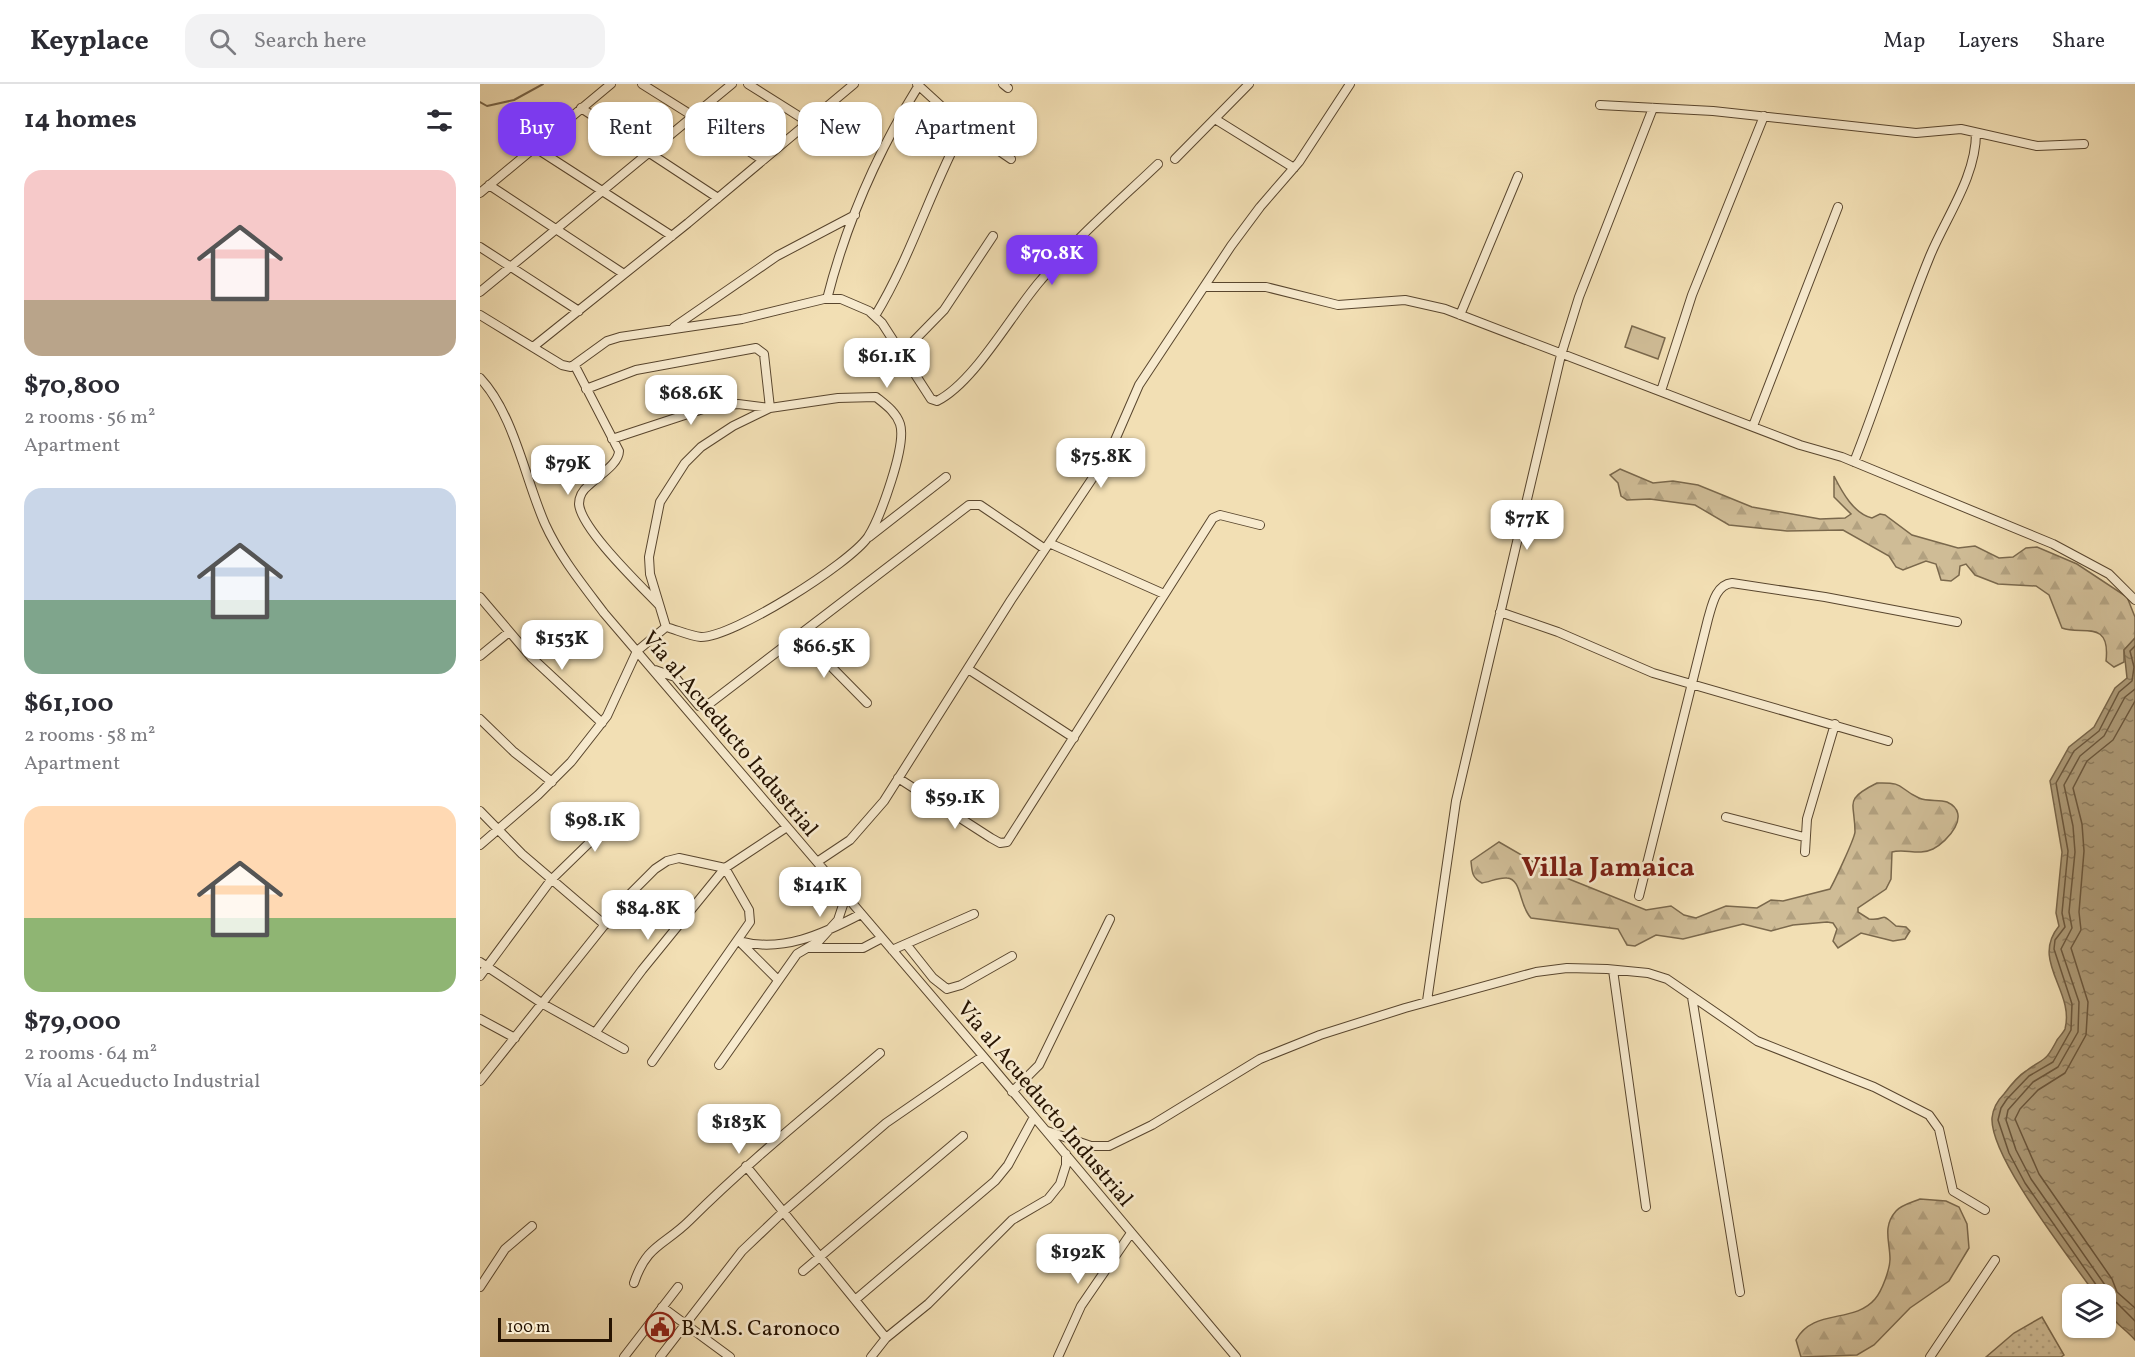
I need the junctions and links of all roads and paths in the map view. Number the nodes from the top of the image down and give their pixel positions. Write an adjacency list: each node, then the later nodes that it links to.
1 (610, 84): 13 (street)
2 (642, 84): 16 (street)
3 (732, 84): 9 (street)
4 (748, 84): 18 (street)
5 (854, 84): 10 (street)
6 (1250, 84): 20 (street)
7 (1350, 84): 37 (street)
8 (918, 85): 11 (street); 44 (street)
9 (711, 102)
10 (832, 102)
11 (937, 102)
12 (1600, 105): 14 (street)
13 (580, 108): 15 (street); 17 (street)
14 (1653, 108): 19 (street); 61 (street)
15 (576, 111)
16 (685, 112)
17 (588, 113)
18 (798, 116)
19 (1764, 116): 24 (street); 65 (street)
20 (1215, 118): 34 (street); 37 (street)
21 (685, 124): 23 (street)
22 (798, 130): 35 (street)
23 (673, 133)
24 (1976, 133): 25 (street); 69 (street)
25 (2084, 144)
26 (523, 156): 39 (street)
27 (548, 156): 40 (street)
28 (646, 156): 40 (street)
29 (651, 156): 42 (street)
30 (756, 156): 35 (street)
31 (949, 156): 57 (street)
32 (1007, 156): 33 (street)
33 (1011, 159)
34 (1175, 159)
35 (763, 160): 42 (street)
36 (1158, 164): 60 (street)
37 (1294, 168): 51 (street)
38 (1518, 176): 56 (street)
39 (489, 185): 41 (street); 45 (street)
40 (602, 192): 45 (street); 46 (street)
41 (480, 193)
42 (718, 198): 46 (street)
43 (1838, 207): 67 (street)
44 (855, 215): 53 (street); 58 (street)
45 (557, 229): 49 (street); 50 (street)
46 (672, 236): 50 (street)
47 (993, 236): 60 (street)
48 (480, 247): 49 (street)
49 (511, 267): 52 (street); 54 (street)
50 (624, 274): 54 (street)
51 (1204, 287): 56 (street); 73 (street)
52 (480, 292)
53 (827, 299): 57 (street); 58 (street)
54 (579, 310): 59 (street)
55 (480, 315): 59 (street)
56 (1460, 315): 61 (street)
57 (875, 316): 60 (street)
58 (673, 328): 62 (street)
59 (534, 347): 62 (street)
60 (902, 353)
61 (1560, 355): 65 (street); 78 (street)
62 (575, 366): 64 (street)
63 (480, 378): 83 (street, Vía al Acueducto Industrial)
64 (586, 390): 66 (street); 68 (street)
65 (1661, 391): 67 (street)
66 (770, 408): 68 (street); 72 (street); 77 (street)
67 (1753, 426): 69 (street)
68 (612, 439): 77 (street)
69 (1854, 462): 76 (street)
70 (946, 477): 72 (street)
71 (1260, 525): 74 (street)
72 (868, 538): 80 (street)
73 (1047, 546): 74 (street); 82 (street); 85 (street)
74 (1164, 594): 92 (street)
75 (480, 597): 81 (street)
76 (2135, 600)
77 (661, 607): 80 (street)
78 (1500, 612): 87 (street); 126 (street)
79 (1957, 622): 87 (street)
80 (666, 627): 83 (street)
81 (509, 632): 84 (street); 90 (street)
82 (800, 635): 86 (street); 88 (street)
83 (637, 651): 86 (street, Vía al Acueducto Industrial); 90 (street)
84 (480, 656)
85 (968, 669): 92 (street); 94 (street)
86 (654, 670): 99 (street, Vía al Acueducto Industrial)
87 (1692, 684): 91 (street); 108 (street)
88 (867, 703)
89 (480, 719): 95 (street)
90 (602, 723): 95 (street)
91 (1835, 724): 93 (street); 101 (street)
92 (1074, 738): 94 (street)
93 (1888, 741)
94 (898, 778): 104 (street)
95 (552, 783): 100 (street)
96 (624, 809): 106 (street)
97 (480, 811): 100 (street)
98 (1726, 817): 101 (street)
99 (787, 827): 104 (street, Vía al Acueducto Industrial); 105 (street)
100 (498, 830): 102 (street); 106 (street)
101 (1804, 837): 103 (street)
102 (480, 845)
103 (1805, 852)
104 (817, 862): 107 (street, Vía al Acueducto Industrial)
105 (725, 868): 112 (street); 115 (street); 129 (street)
106 (551, 880): 112 (street); 121 (street)
107 (846, 896): 109 (street, Vía al Acueducto Industrial); 113 (street)
108 (1640, 896)
109 (861, 914): 113 (street); 114 (street, Vía al Acueducto Industrial)
110 (974, 914): 116 (street)
111 (1110, 919): 137 (street)
112 (605, 925): 127 (street)
113 (831, 928): 117 (street); 118 (street)
114 (882, 938): 118 (street); 119 (street, Vía al Acueducto Industrial)
115 (739, 941): 117 (street); 124 (street); 134 (street)
116 (906, 944): 119 (street); 120 (street)
117 (788, 945): 118 (street)
118 (804, 948): 124 (street)
119 (892, 950): 133 (street, Vía al Acueducto Industrial)
120 (1012, 956)
121 (484, 964): 123 (street); 127 (street)
122 (1613, 970): 125 (street); 126 (street); 143 (street)
123 (480, 976)
124 (778, 980): 135 (street)
125 (1692, 997): 144 (street); 154 (street)
126 (1427, 1001): 139 (street)
127 (543, 1004): 129 (street); 130 (street)
128 (480, 1019): 130 (street)
129 (595, 1033): 131 (street)
130 (515, 1038): 136 (street)
131 (624, 1049)
132 (880, 1053): 142 (street)
133 (983, 1056): 137 (street, Vía al Acueducto Industrial); 145 (street)
134 (652, 1062)
135 (719, 1065)
136 (480, 1081)
137 (1012, 1092): 138 (street, Vía al Acueducto Industrial)
138 (1034, 1117): 139 (street, Vía al Acueducto Industrial); 155 (street)
139 (1046, 1131): 141 (street, Vía al Acueducto Industrial)
140 (963, 1136): 148 (street)
141 (1066, 1154): 147 (street, Vía al Acueducto Industrial); 158 (street)
142 (746, 1166): 145 (street); 151 (street)
143 (1646, 1207)
144 (1985, 1210)
145 (783, 1212): 148 (street); 157 (street)
146 (532, 1226): 152 (street)
147 (1131, 1233): 163 (street); 164 (street, Vía al Acueducto Industrial)
148 (820, 1257): 150 (street); 155 (street)
149 (1995, 1260): 165 (street)
150 (803, 1271)
151 (634, 1283)
152 (480, 1287)
153 (678, 1287): 156 (street)
154 (1740, 1292)
155 (855, 1300): 158 (street)
156 (662, 1307): 157 (street); 159 (street)
157 (685, 1324): 160 (street); 161 (street)
158 (886, 1338): 162 (street)
159 (624, 1357)
160 (660, 1357)
161 (730, 1357)
162 (871, 1357)
163 (1058, 1357)
164 (1236, 1357)
165 (1930, 1357)

